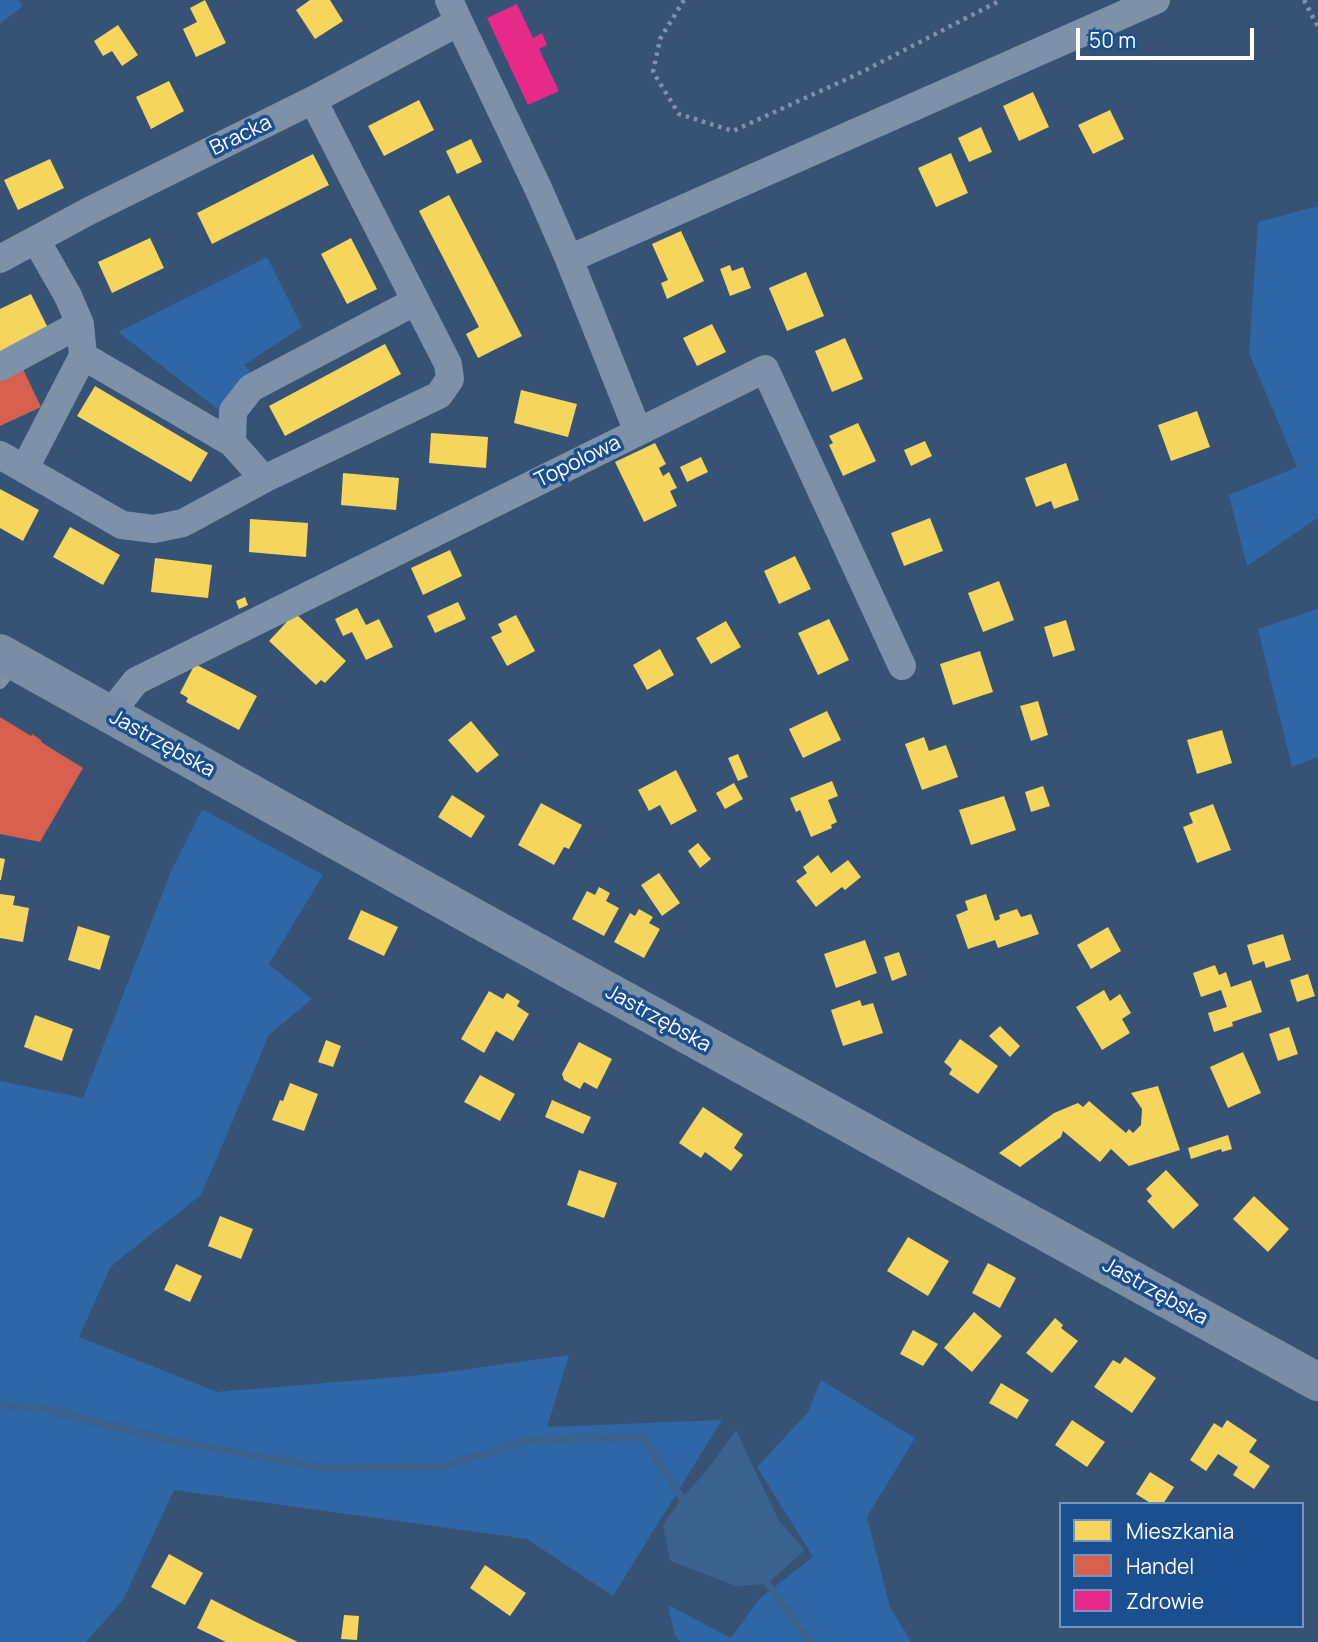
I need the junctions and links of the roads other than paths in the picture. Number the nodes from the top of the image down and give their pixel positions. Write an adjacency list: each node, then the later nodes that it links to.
1 (1156, 0): 6 (street)
2 (454, 11): 3 (street, Bracka); 6 (street)
3 (313, 100): 4 (street, Bracka); 7 (street)
4 (36, 240): 5 (street, Bracka); 8 (street)
5 (0, 259)
6 (569, 259): 11 (street)
7 (416, 301): 12 (street); 15 (street)
8 (80, 324): 9 (street); 10 (street)
9 (83, 356): 12 (street); 14 (street)
10 (0, 367)
11 (638, 432): 17 (street, Topolowa); 18 (street, Topolowa)
12 (232, 443): 15 (street)
13 (0, 455): 14 (street)
14 (24, 468): 15 (street)
15 (264, 479)
16 (5, 666): 18 (main road, Jastrzębska)
17 (902, 666)
18 (109, 715): 19 (main road, Jastrzębska)
19 (1318, 1382)

